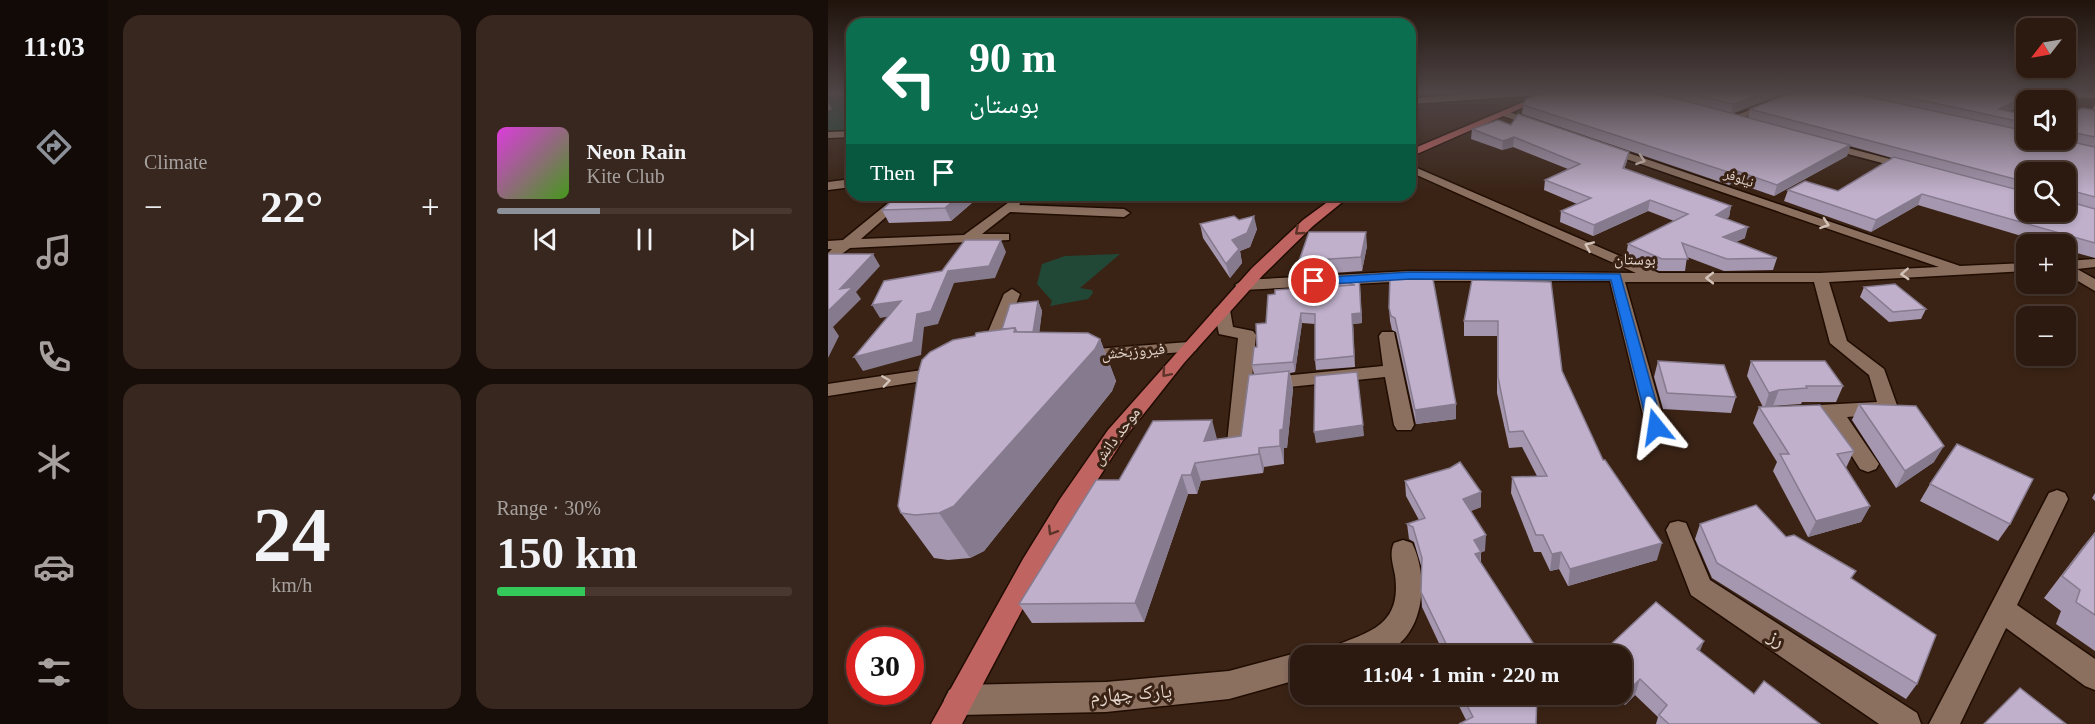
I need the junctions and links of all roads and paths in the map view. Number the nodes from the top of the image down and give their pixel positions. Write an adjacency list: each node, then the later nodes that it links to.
1 (1478, 126): 8 (main road)
2 (1541, 126): 3 (street)
3 (1550, 129)
4 (846, 134): 5 (street)
5 (828, 135)
6 (1812, 141): 10 (street)
7 (1595, 145): 26 (street, نیلوفر, one-way to 26)
8 (1416, 152)
9 (1416, 171): 29 (street, one-way to 9)
10 (1925, 171)
11 (846, 184): 12 (street)
12 (828, 186)
13 (897, 201): 20 (street)
14 (1016, 201): 16 (street)
15 (1338, 201): 31 (main road, موحد دانش, one-way to 31)
16 (1007, 208): 17 (street); 19 (street)
17 (1124, 213)
18 (1004, 237): 19 (street)
19 (968, 238): 20 (street)
20 (846, 244): 21 (street); 22 (street)
21 (828, 245)
22 (828, 260)
23 (2095, 263): 24 (street)
24 (2076, 266)
25 (2016, 268): 26 (street, بوستان)
26 (1962, 271): 30 (street, بوستان, one-way to 30)
27 (2076, 274): 32 (street)
28 (1616, 277): 29 (street, بوستان); 31 (street, بوستان); 46 (street)
29 (1662, 278): 30 (street, بوستان, one-way to 29)
30 (1820, 278): 43 (street)
31 (1243, 285): 34 (main road, موحد دانش)
32 (2095, 286)
33 (1012, 294): 38 (street)
34 (1222, 310): 36 (main road, موحد دانش); 41 (street)
35 (1388, 336): 40 (street)
36 (1189, 347): 37 (street, فیروزبخش); 56 (main road, موحد دانش, one-way to 56)
37 (1066, 357)
38 (1006, 364)
39 (959, 370): 42 (street, one-way to 39)
40 (1394, 371): 41 (street); 45 (street)
41 (1241, 386): 47 (street)
42 (828, 390)
43 (1833, 411): 44 (street); 48 (street)
44 (1783, 415)
45 (1404, 425)
46 (1656, 427)
47 (1237, 443)
48 (1868, 464)
49 (2057, 499): 52 (street)
50 (1678, 530): 57 (street, رز)
51 (1403, 550): 53 (street)
52 (2002, 609): 55 (street); 58 (street)
53 (1368, 645)
54 (1290, 669): 56 (street, پارک چهارم)
55 (2095, 676)
56 (952, 712)
57 (1906, 724)
58 (1944, 724)

